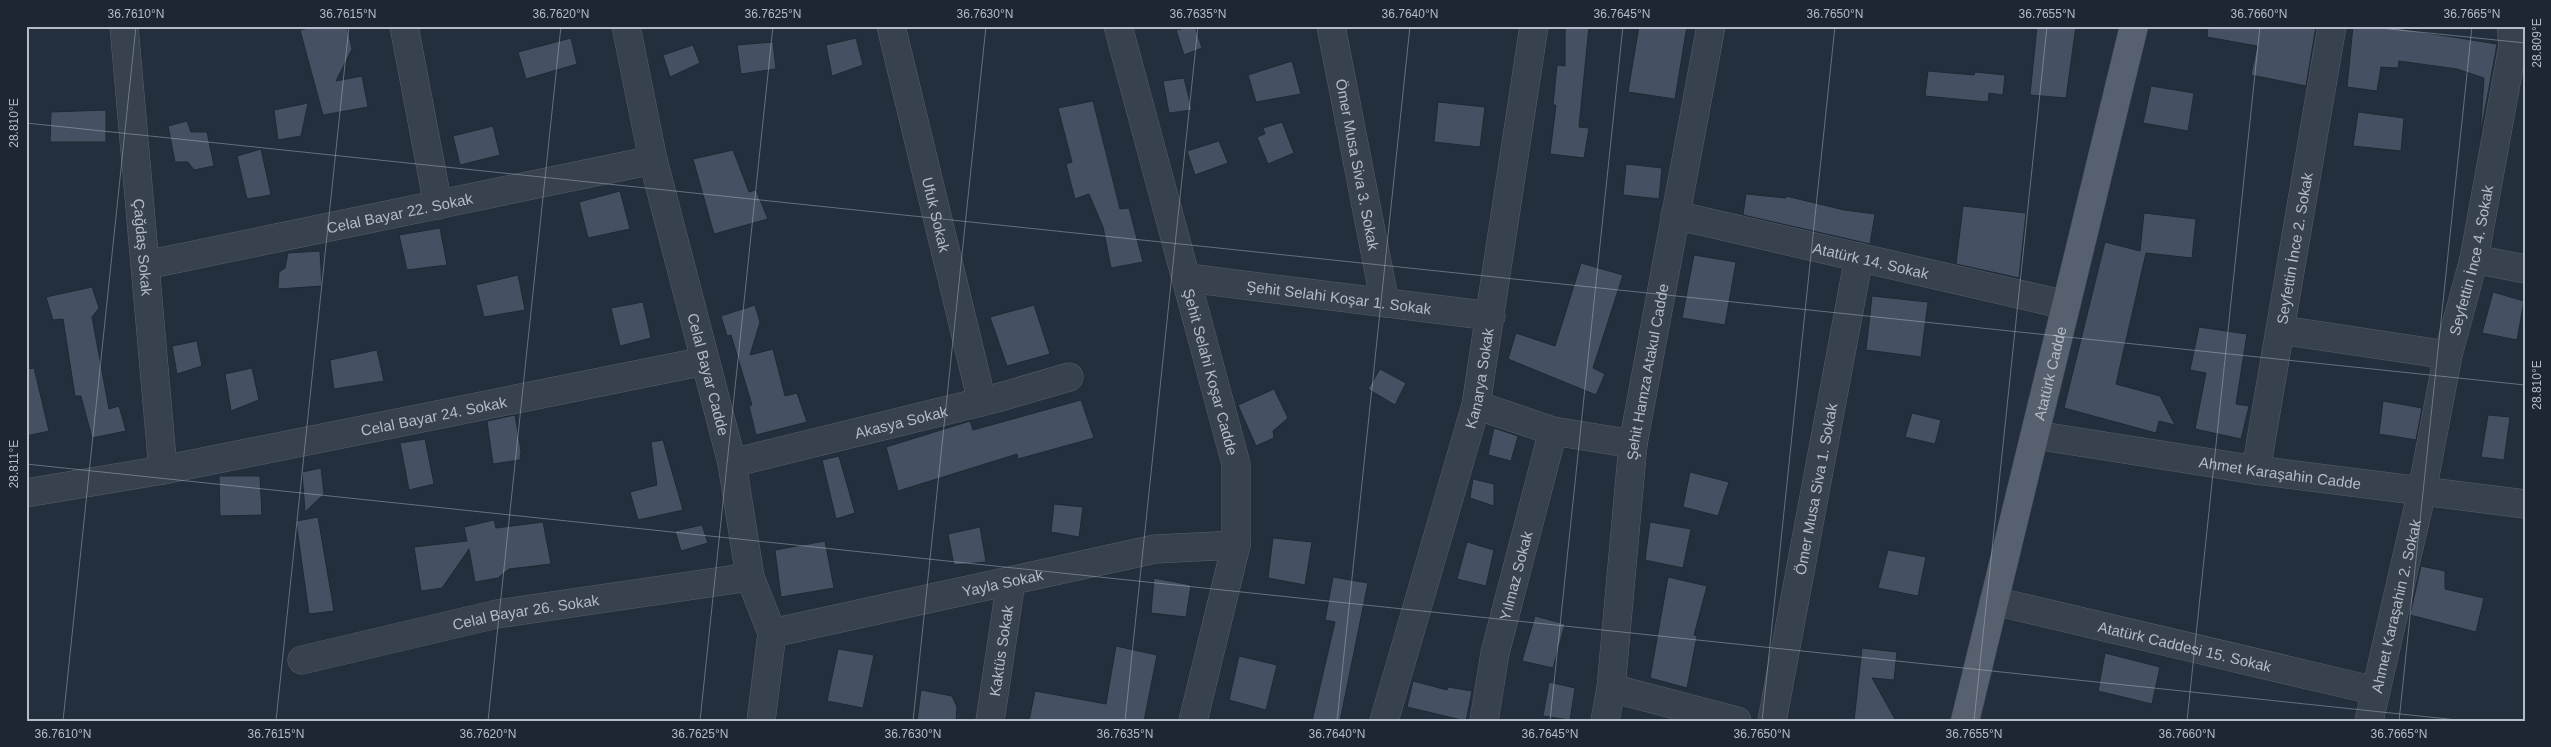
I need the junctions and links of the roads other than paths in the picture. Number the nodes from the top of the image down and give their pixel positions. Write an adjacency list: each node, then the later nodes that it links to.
1 (124, 26): 17 (street, Çağdaş Sokak)
2 (404, 26): 13 (street)
3 (626, 26): 12 (street, Celal Bayar Cadde)
4 (891, 26): 27 (street, Ufuk Sokak)
5 (1118, 26): 19 (street, Şehit Selahi Koşar Cadde)
6 (1332, 26): 20 (street, Ömer Musa Siva 3. Sokak)
7 (1534, 26): 22 (street, Kanarya Sokak)
8 (1711, 26): 14 (street, Şehit Hamza Atakul Cadde)
9 (2134, 26): 21 (main road, Atatürk Cadde)
10 (2332, 26): 23 (street, Seyfettin İnce 2. Sokak)
11 (2511, 26): 16 (street, Seyfettin İnce 4. Sokak)
12 (653, 160): 13 (street, Celal Bayar 22. Sokak); 25 (street, Celal Bayar Cadde)
13 (438, 206): 17 (street, Celal Bayar 22. Sokak)
14 (1675, 215): 15 (street, Atatürk 14. Sokak); 31 (street, Şehit Hamza Atakul Cadde)
15 (1860, 258): 21 (street, Atatürk 14. Sokak); 53 (street, Ömer Musa Siva 1. Sokak)
16 (2474, 259): 18 (street); 24 (street, Seyfettin İnce 4. Sokak)
17 (146, 265): 33 (street, Çağdaş Sokak)
18 (2525, 269)
19 (1188, 278): 20 (street, Şehit Selahi Koşar 1. Sokak); 38 (street, Şehit Selahi Koşar Cadde)
20 (1386, 303): 22 (street, Şehit Selahi Koşar 1. Sokak)
21 (2066, 305): 30 (main road, Atatürk Cadde)
22 (1491, 316): 28 (street, Kanarya Sokak)
23 (2281, 330): 24 (street); 34 (street, Seyfettin İnce 2. Sokak)
24 (2448, 355): 35 (street, Seyfettin İnce 4. Sokak)
25 (704, 361): 32 (street, Celal Bayar Cadde); 33 (street, Celal Bayar 24. Sokak)
26 (1069, 377): 27 (street, Akasya Sokak)
27 (982, 402): 32 (street, Akasya Sokak)
28 (1476, 405): 29 (street); 50 (street, Kanarya Sokak)
29 (1553, 431): 31 (street); 51 (street, Yılmaz Sokak)
30 (2035, 435): 34 (street, Ahmet Karaşahin Cadde); 41 (main road, Atatürk Cadde)
31 (1633, 444): 44 (street, Şehit Hamza Atakul Cadde)
32 (732, 463): 39 (street, Celal Bayar Cadde)
33 (163, 470): 36 (street, Celal Bayar 24. Sokak)
34 (2256, 470): 35 (street, Ahmet Karaşahin Cadde)
35 (2422, 491): 37 (street, Ahmet Karaşahin Cadde); 45 (street, Ahmet Karaşahin 2. Sokak)
36 (26, 493)
37 (2525, 504)
38 (1236, 545): 40 (street, Yayla Sokak); 49 (street, Şehit Selahi Koşar Cadde)
39 (750, 576): 42 (street, Celal Bayar Cadde); 43 (street, Celal Bayar 26. Sokak)
40 (1011, 581): 42 (street, Yayla Sokak); 48 (street, Kaktüs Sokak)
41 (1994, 601): 45 (street, Atatürk Caddesi 15. Sokak); 54 (main road, Atatürk Cadde)
42 (772, 633): 47 (street, Celal Bayar Cadde)
43 (302, 660)
44 (1611, 688): 46 (street); 52 (street, Şehit Hamza Atakul Cadde)
45 (2376, 691): 55 (street, Ahmet Karaşahin 2. Sokak)
46 (1720, 719)
47 (761, 721)
48 (990, 721)
49 (1192, 721)
50 (1384, 721)
51 (1484, 721)
52 (1605, 721)
53 (1772, 721)
54 (1965, 721)
55 (2369, 721)

